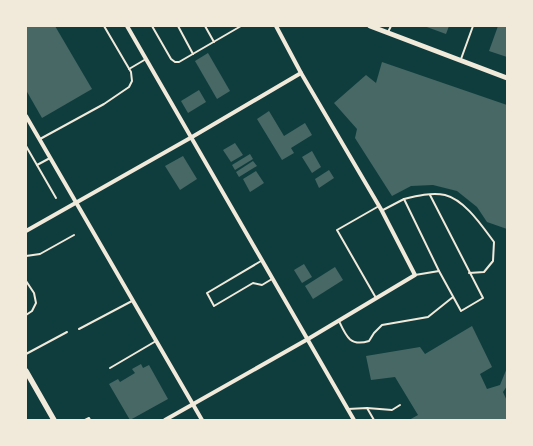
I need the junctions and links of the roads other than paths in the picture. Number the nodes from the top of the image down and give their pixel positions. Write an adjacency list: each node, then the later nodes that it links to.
1 (104, 26): 18 (lane)
2 (127, 26): 16 (street)
3 (152, 26): 15 (lane)
4 (178, 26): 15 (lane)
5 (205, 26): 14 (lane)
6 (232, 26): 12 (lane)
7 (241, 26): 12 (lane)
8 (276, 26): 19 (street)
9 (370, 26): 13 (street)
10 (391, 26): 13 (lane)
11 (473, 26): 17 (lane)
12 (234, 30): 14 (lane)
13 (388, 33): 17 (street)
14 (214, 42): 15 (lane)
15 (193, 54)
16 (146, 59): 18 (lane); 23 (street)
17 (460, 60): 20 (street)
18 (129, 69): 24 (lane)
19 (301, 73): 23 (street); 32 (street)
20 (507, 78)
21 (26, 116): 22 (street)
22 (28, 123): 24 (street)
23 (192, 137): 31 (street); 37 (street)
24 (40, 140): 26 (street)
25 (26, 146): 27 (lane)
26 (50, 158): 27 (lane); 31 (street)
27 (37, 165): 29 (lane)
28 (430, 194): 30 (lane); 39 (lane); 39 (lane)
29 (56, 198)
30 (404, 199): 33 (lane); 38 (lane)
31 (76, 203): 34 (street); 45 (street)
32 (379, 206): 33 (street); 44 (lane)
33 (382, 211): 40 (street)
34 (26, 231)
35 (74, 235): 36 (lane)
36 (26, 256)
37 (262, 260): 41 (street); 41 (lane)
38 (439, 271): 40 (lane); 43 (lane)
39 (469, 274): 43 (lane)
40 (415, 275): 44 (street)
41 (272, 279): 50 (street)
42 (26, 281): 46 (lane)
43 (454, 297): 47 (lane)
44 (376, 298): 47 (street)
45 (132, 301): 48 (lane); 51 (street)
46 (26, 315)
47 (339, 321): 50 (street)
48 (79, 329)
49 (67, 332): 52 (lane)
50 (308, 339): 55 (street); 58 (street)
51 (156, 342): 53 (lane); 55 (street)
52 (26, 354)
53 (110, 368)
54 (26, 371): 59 (main road)
55 (193, 404): 62 (street); 63 (street)
56 (400, 405): 57 (lane)
57 (367, 408): 58 (lane); 65 (lane)
58 (348, 409): 64 (street)
59 (54, 420)
60 (85, 420): 61 (lane)
61 (90, 420)
62 (165, 420)
63 (202, 420)
64 (354, 420)
65 (374, 420)

